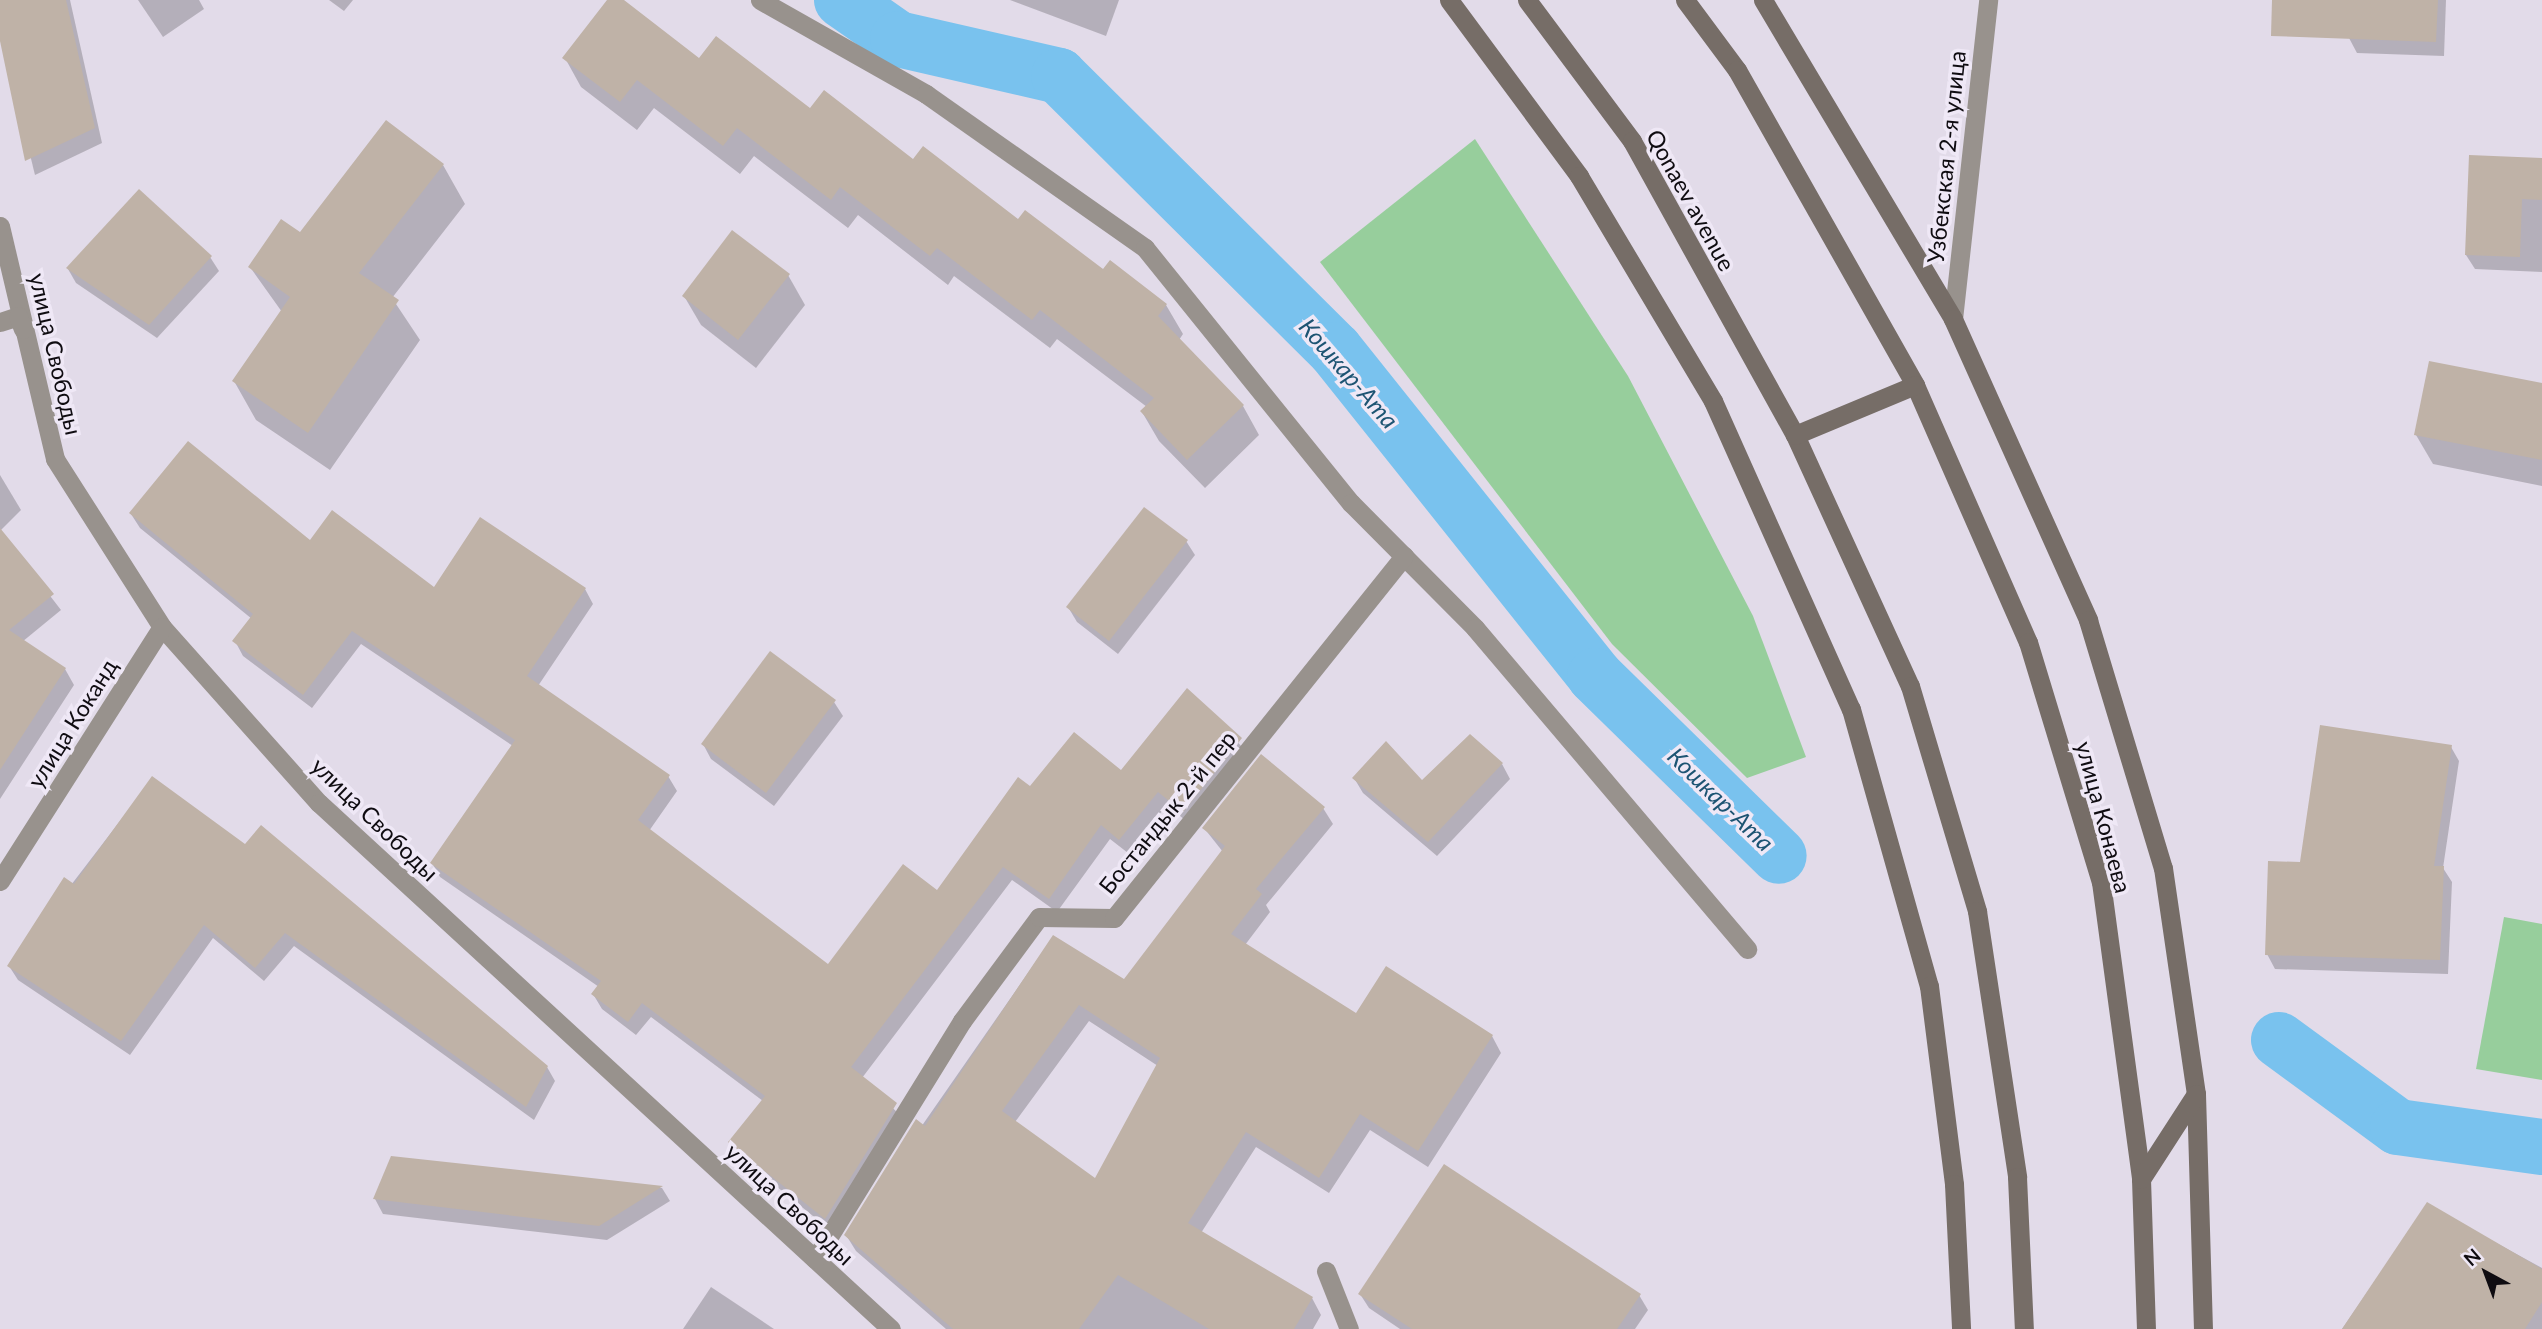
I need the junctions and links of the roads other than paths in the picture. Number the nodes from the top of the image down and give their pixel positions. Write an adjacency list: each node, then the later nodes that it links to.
1 (760, 0): 13 (street)
2 (1449, 0): 23 (main road)
3 (1527, 0): 12 (main road, Qonaev avenue)
4 (1685, 0): 11 (main road)
5 (1763, 0): 8 (main road)
6 (1988, 0): 8 (street, Узбекская 2-я улица)
7 (0, 226): 10 (street, улица Свободы)
8 (1953, 319): 17 (main road)
9 (0, 322): 10 (street)
10 (28, 343): 14 (street, улица Свободы)
11 (1915, 385): 12 (main road); 18 (main road, улица Конаева)
12 (1794, 435): 24 (main road)
13 (1404, 556): 16 (street); 19 (street, Бостандык 2-й пер)
14 (162, 627): 15 (street, улица Коканд); 19 (street, улица Свободы)
15 (0, 881)
16 (1747, 949)
17 (2196, 1094): 18 (main road); 26 (main road)
18 (2141, 1178): 25 (main road, улица Конаева)
19 (815, 1259): 21 (street, улица Свободы)
20 (1326, 1271): 22 (street)
21 (891, 1329)
22 (1349, 1329)
23 (1961, 1329)
24 (2024, 1329)
25 (2146, 1329)
26 (2203, 1329)

